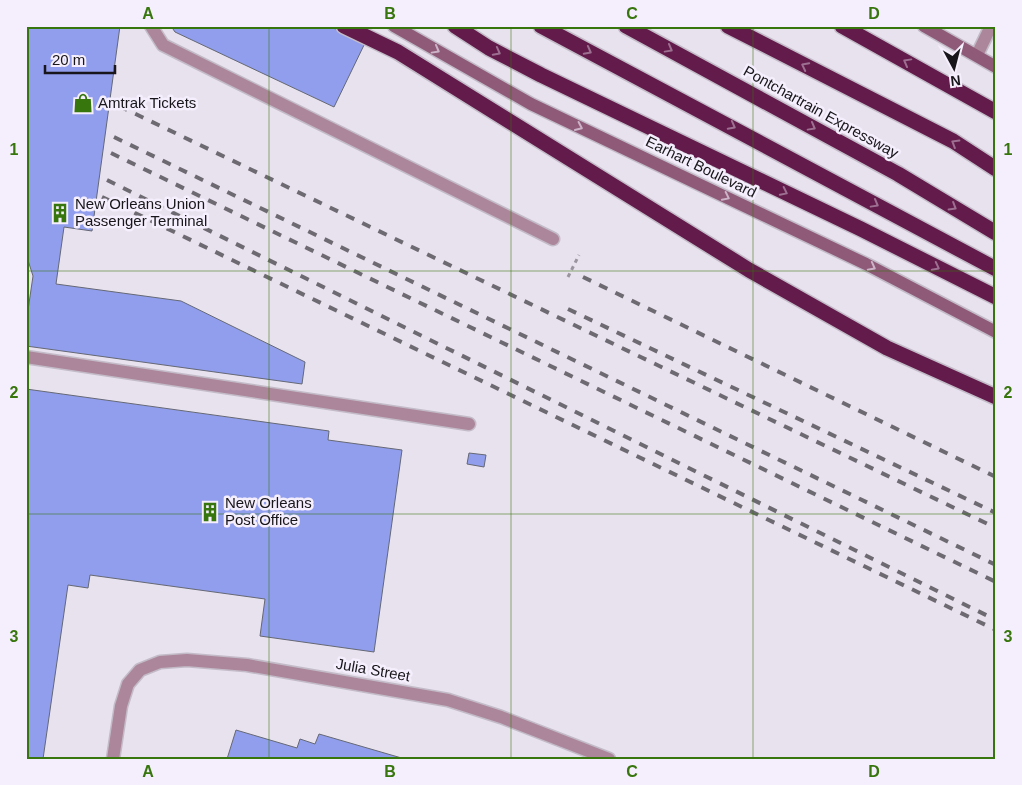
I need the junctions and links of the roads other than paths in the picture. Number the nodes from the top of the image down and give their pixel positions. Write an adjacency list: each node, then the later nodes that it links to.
1 (151, 26): 16 (street)
2 (344, 26): 21 (highway)
3 (394, 26): 19 (main road, Earhart Boulevard, one-way to 19)
4 (455, 26): 18 (highway, one-way to 18)
5 (626, 26): 15 (highway, Pontchartrain Expressway, one-way to 15)
6 (728, 26): 14 (highway, Pontchartrain Expressway, one-way to 6)
7 (842, 26): 13 (highway, one-way to 7)
8 (924, 26): 11 (main road)
9 (991, 26): 11 (street)
10 (543, 27): 17 (highway, one-way to 17)
11 (977, 55): 12 (main road)
12 (996, 67)
13 (996, 112)
14 (996, 169)
15 (996, 233)
16 (553, 239)
17 (996, 269)
18 (996, 296)
19 (996, 332)
20 (26, 357): 22 (street)
21 (996, 397)
22 (469, 424)
23 (114, 759): 24 (street, Julia Street)
24 (610, 759)

